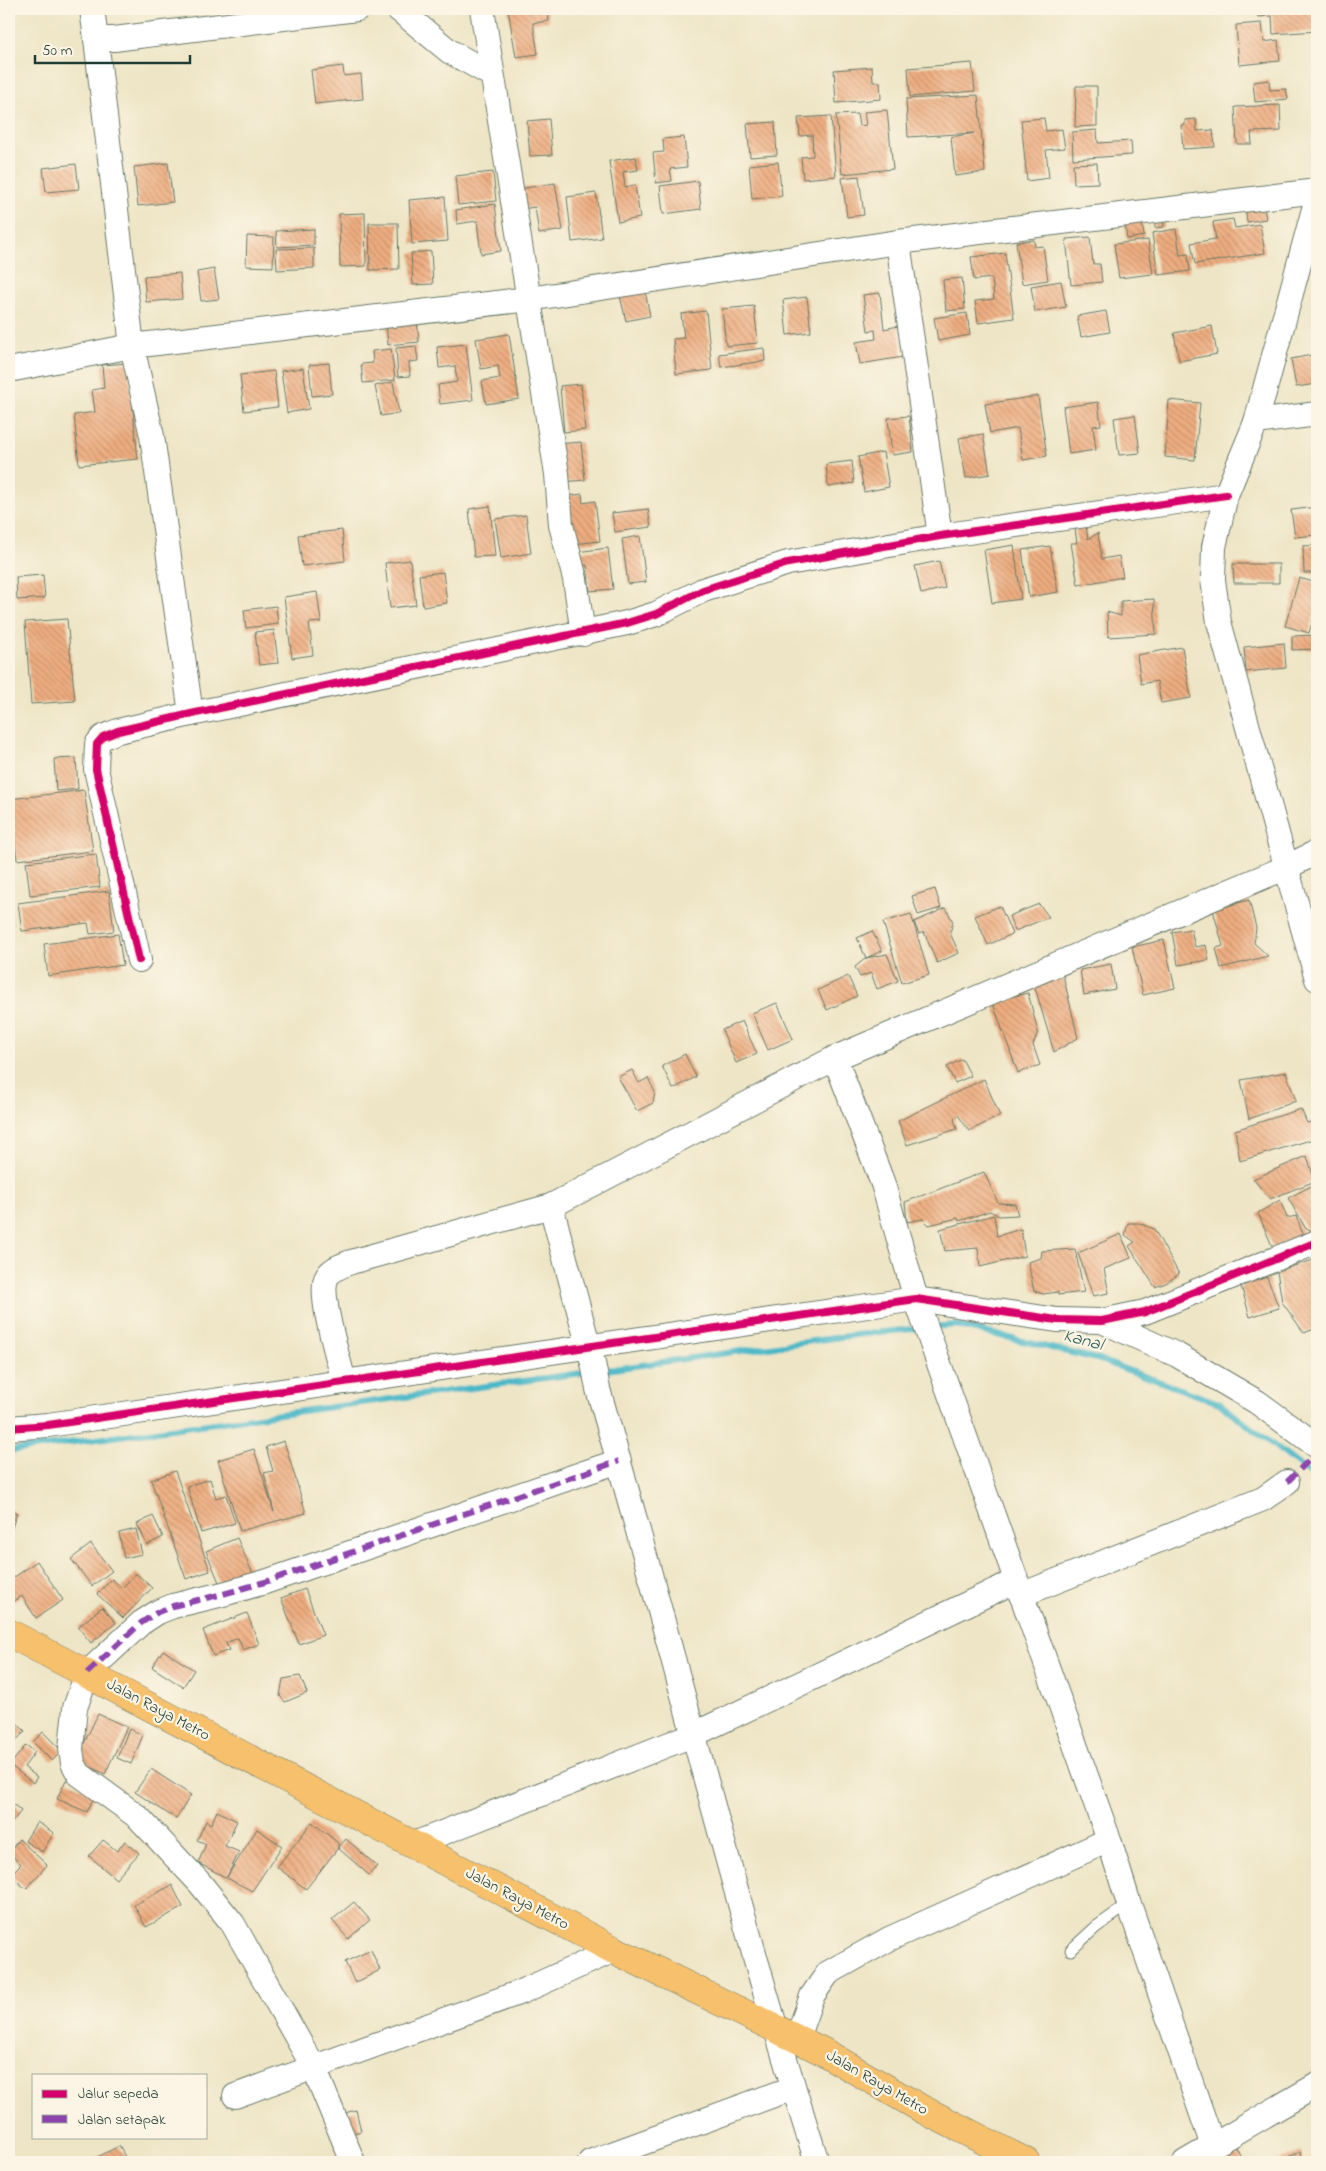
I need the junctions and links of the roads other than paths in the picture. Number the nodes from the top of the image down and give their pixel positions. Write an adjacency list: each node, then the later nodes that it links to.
1 (92, 9): 5 (street)
2 (357, 9): 5 (street)
3 (398, 9): 6 (street)
4 (482, 9): 6 (street)
5 (96, 39): 11 (street)
6 (492, 75): 10 (street)
7 (1317, 191): 9 (street)
8 (1317, 198): 14 (street)
9 (898, 242): 10 (street); 16 (street)
10 (529, 299): 11 (street); 17 (street)
11 (132, 346): 12 (street); 18 (street)
12 (9, 370)
13 (1317, 414): 14 (street)
14 (1256, 422): 15 (street)
15 (1226, 495): 16 (street); 20 (street)
16 (940, 536): 17 (street)
17 (583, 634): 18 (street)
18 (191, 714): 21 (street)
19 (1317, 852): 20 (street)
20 (1288, 867): 22 (street); 23 (street)
21 (139, 960)
22 (1317, 979)
23 (834, 1058): 24 (street); 26 (street)
24 (550, 1206): 28 (street); 29 (street)
25 (1317, 1242): 27 (street)
26 (920, 1309): 27 (street); 28 (street); 34 (street)
27 (1102, 1320): 31 (street)
28 (591, 1355): 29 (street); 32 (street)
29 (344, 1382): 30 (street)
30 (9, 1428)
31 (1317, 1446)
32 (619, 1461): 36 (street); 37 (street)
33 (1286, 1482): 34 (street)
34 (1018, 1588): 37 (street); 38 (street)
35 (9, 1633): 36 (highway, Jalan Raya Metro)
36 (87, 1673): 39 (highway, Jalan Raya Metro); 44 (street)
37 (695, 1734): 39 (street); 43 (street)
38 (1110, 1840): 40 (street); 43 (street)
39 (414, 1844): 41 (highway, Jalan Raya Metro)
40 (1129, 1904): 42 (lane); 48 (street)
41 (614, 1950): 43 (highway, Jalan Raya Metro); 44 (street)
42 (1071, 1950)
43 (786, 2033): 46 (street); 52 (highway, Jalan Raya Metro)
44 (314, 2068): 47 (street); 49 (street)
45 (1317, 2085): 48 (street)
46 (793, 2088): 50 (street); 51 (street)
47 (235, 2096)
48 (1213, 2146): 53 (street)
49 (353, 2162)
50 (590, 2162)
51 (817, 2162)
52 (1026, 2162)
53 (1185, 2162)

